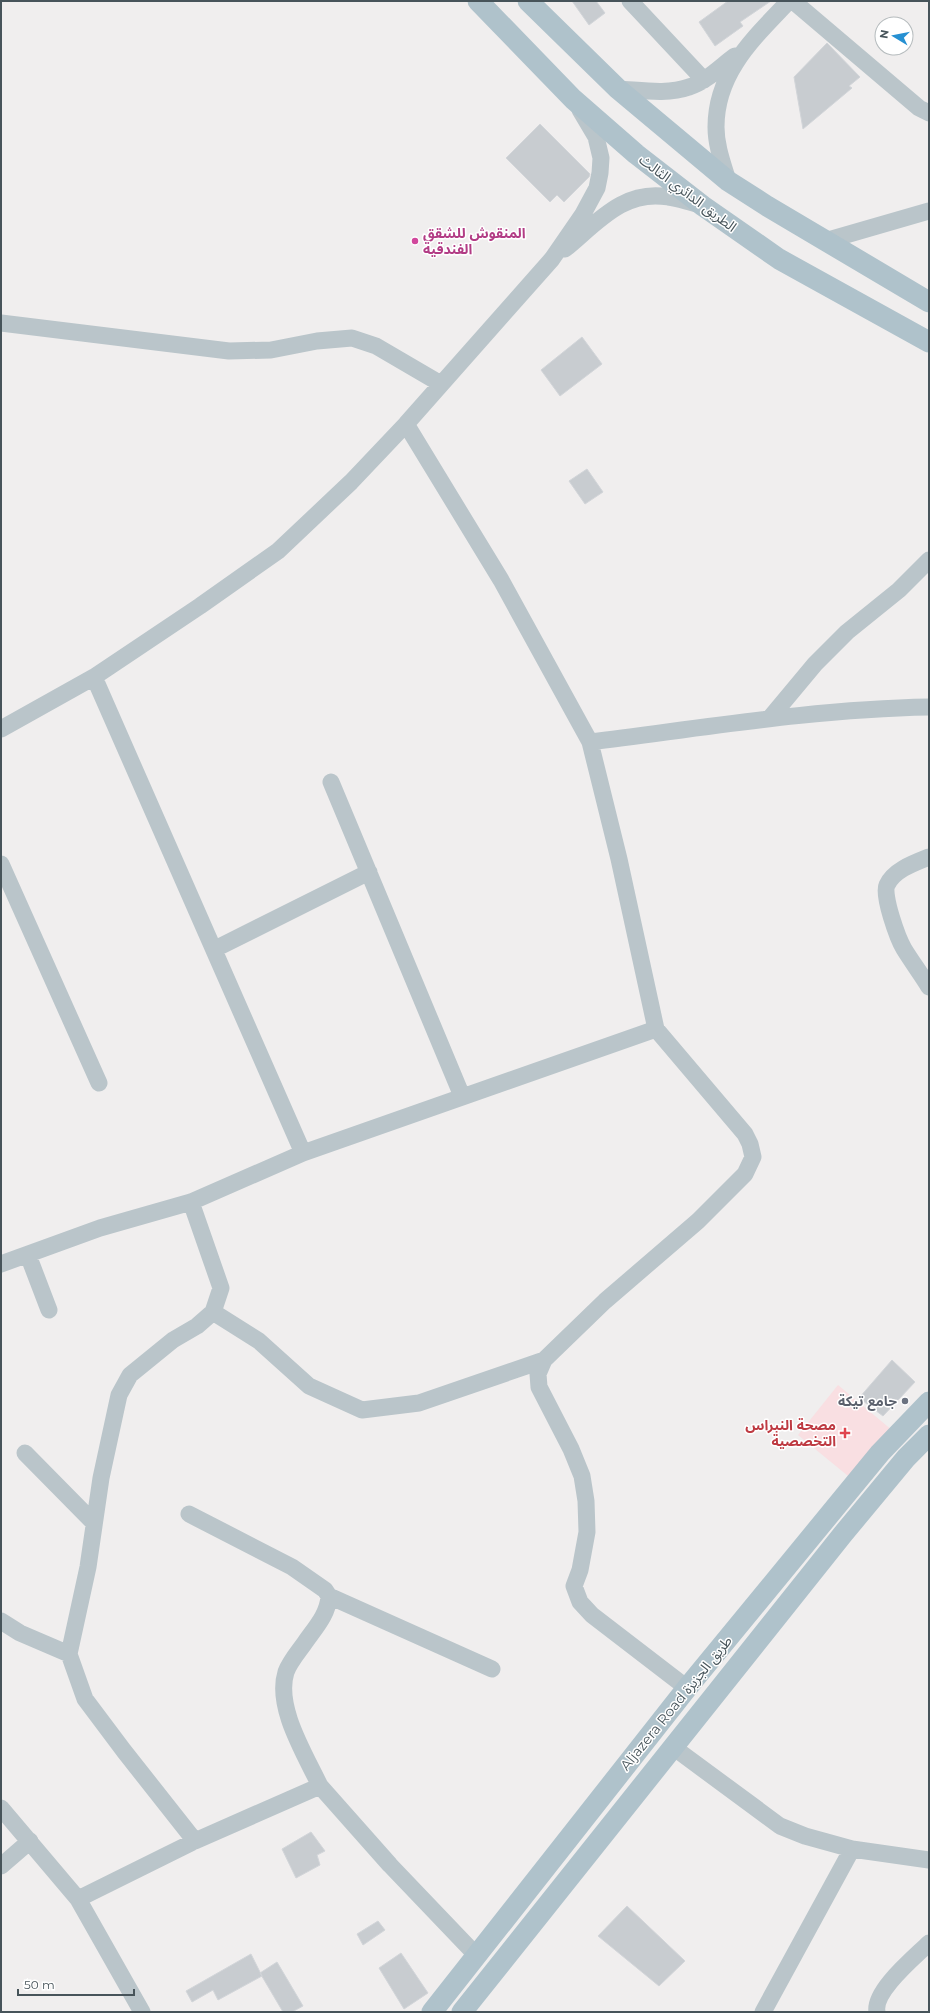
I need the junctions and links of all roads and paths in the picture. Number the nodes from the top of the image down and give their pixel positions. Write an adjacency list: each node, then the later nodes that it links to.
1 (478, 1): 9 (main road, الطريق الدائري الثالث)
2 (528, 1): 8 (main road)
3 (630, 1): 7 (street)
4 (789, 1): 6 (street)
5 (793, 1): 10 (street)
6 (744, 48): 7 (street); 11 (street)
7 (704, 80): 8 (street)
8 (618, 89): 11 (main road)
9 (573, 99): 12 (main road, الطريق الدائري الثالث); 15 (street)
10 (926, 106)
11 (728, 181): 14 (main road)
12 (703, 206): 15 (street); 18 (main road, الطريق الدائري الثالث)
13 (929, 211): 14 (street)
14 (825, 241): 16 (main road)
15 (552, 259): 19 (street)
16 (929, 302)
17 (1, 323): 19 (street)
18 (929, 342)
19 (441, 384): 20 (street)
20 (406, 424): 22 (street); 26 (street)
21 (929, 560): 24 (street)
22 (94, 677): 25 (street); 31 (street)
23 (929, 707): 24 (street)
24 (770, 718): 26 (street)
25 (1, 729)
26 (590, 742): 33 (street)
27 (331, 782): 30 (street)
28 (929, 857): 32 (street)
29 (1, 864): 34 (street)
30 (369, 872): 31 (street); 35 (street)
31 (215, 949): 36 (street)
32 (929, 987)
33 (656, 1029): 35 (street); 42 (street)
34 (98, 1083)
35 (462, 1096): 36 (street)
36 (303, 1152): 37 (street)
37 (191, 1202): 38 (street); 41 (street)
38 (28, 1255): 39 (street); 40 (street)
39 (1, 1264)
40 (49, 1310)
41 (214, 1312): 42 (street); 47 (street)
42 (544, 1360): 52 (street)
43 (929, 1402): 52 (main road, Aljazera Road طريق الجزيزة)
44 (929, 1435): 53 (main road, Aljazera Road طريق الجزيزة)
45 (25, 1453): 47 (street)
46 (189, 1514): 48 (street)
47 (94, 1523): 50 (street)
48 (329, 1596): 51 (street); 54 (street)
49 (1, 1621): 50 (street)
50 (69, 1654): 57 (street)
51 (492, 1669)
52 (687, 1688): 63 (main road, Aljazera Road طريق الجزيزة)
53 (673, 1746): 58 (street); 64 (main road, Aljazera Road طريق الجزيزة)
54 (320, 1786): 57 (street); 63 (street)
55 (1, 1808): 56 (street)
56 (30, 1841): 60 (street); 61 (street)
57 (196, 1841): 61 (street)
58 (852, 1849): 59 (street); 67 (street)
59 (929, 1860)
60 (1, 1866)
61 (78, 1899): 65 (street)
62 (929, 1943): 68 (street)
63 (476, 1955): 66 (main road, Aljazera Road طريق الجزيزة)
64 (466, 2011)
65 (142, 2012)
66 (432, 2012)
67 (763, 2012)
68 (877, 2012)

